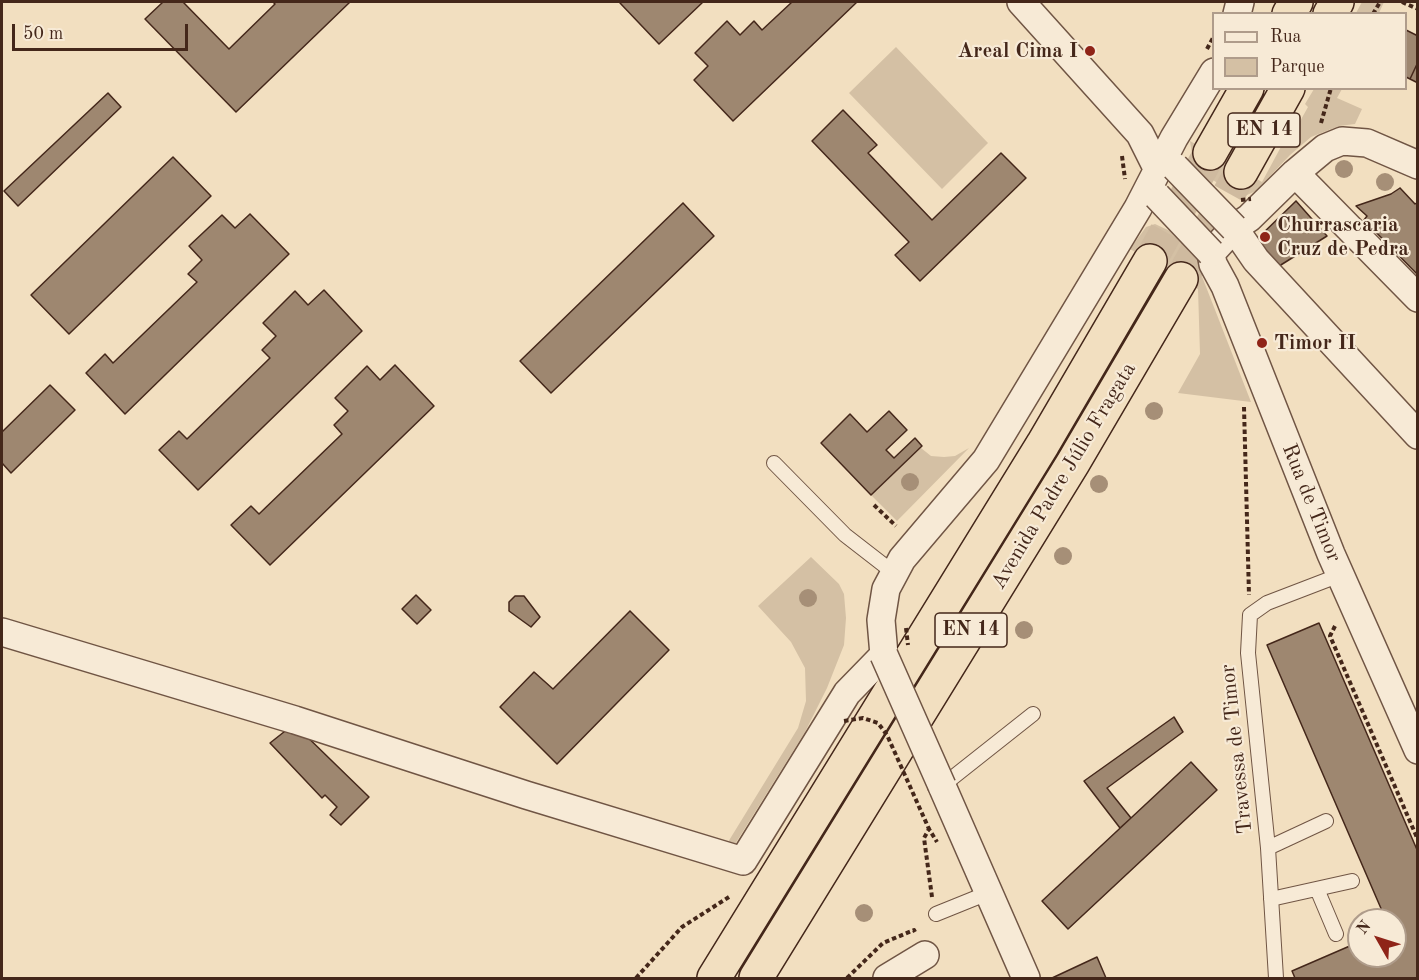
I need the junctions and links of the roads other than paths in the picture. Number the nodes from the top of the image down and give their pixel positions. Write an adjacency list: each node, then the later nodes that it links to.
1 (1021, 2): 9 (street)
2 (1212, 76): 9 (street)
3 (1246, 90): 5 (highway, EN 14)
4 (1287, 90): 7 (highway, EN 14)
5 (1210, 153)
6 (1418, 165): 8 (street)
7 (1241, 172)
8 (1295, 173): 10 (street); 14 (street)
9 (1163, 178): 10 (street, bridge); 11 (street, bridge); 17 (street)
10 (1234, 228): 11 (street); 15 (street)
11 (1211, 253): 18 (street, Rua de Timor)
12 (1150, 261): 34 (highway, Avenida Padre Júlio Fragata / EN 14)
13 (1181, 279): 22 (highway, Avenida Padre Júlio Fragata / EN 14)
14 (1418, 298)
15 (1418, 435)
16 (774, 463): 17 (lane)
17 (894, 573): 20 (street)
18 (1340, 575): 23 (street, Rua de Timor); 26 (lane, Travessa de Timor)
19 (2, 632): 20 (street)
20 (885, 655): 22 (street, bridge)
21 (1033, 714): 24 (lane)
22 (914, 722): 24 (street, bridge); 35 (highway, Avenida Padre Júlio Fragata / EN 14)
23 (1418, 750)
24 (942, 786): 29 (street)
25 (1326, 821): 26 (lane)
26 (1268, 848): 30 (lane, Travessa de Timor)
27 (1352, 881): 28 (lane)
28 (1317, 889): 30 (lane); 32 (lane)
29 (988, 893): 31 (lane); 37 (street)
30 (1271, 899): 38 (lane, Travessa de Timor)
31 (936, 914)
32 (1336, 934)
33 (925, 955): 36 (street)
34 (714, 978)
35 (756, 978)
36 (887, 978)
37 (1026, 978)
38 (1276, 978)

